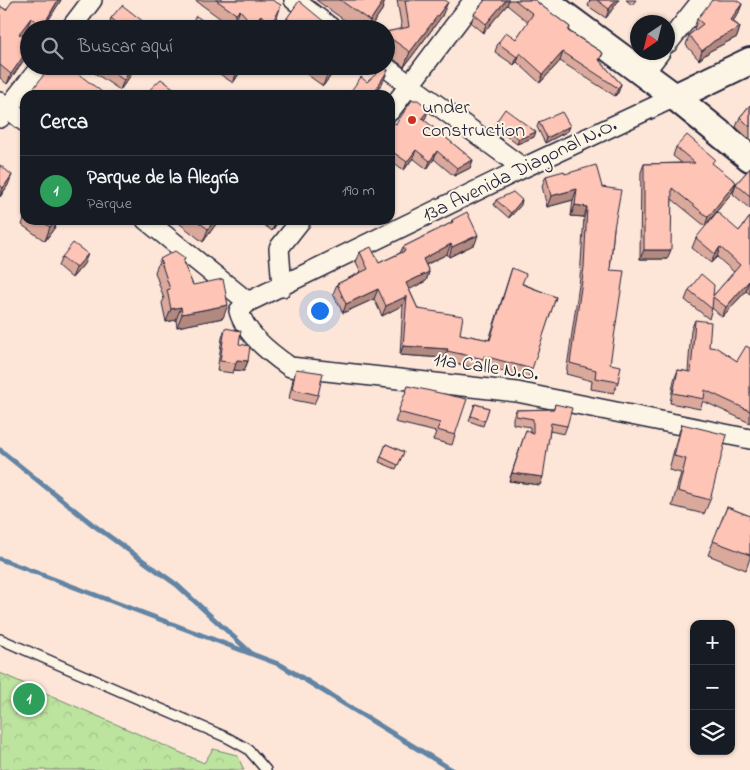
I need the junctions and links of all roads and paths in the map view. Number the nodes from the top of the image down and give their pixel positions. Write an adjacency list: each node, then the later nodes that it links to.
1 (92, 0): 6 (street)
2 (294, 0): 7 (street)
3 (474, 0): 14 (street)
4 (544, 0): 12 (street)
5 (702, 0): 8 (street)
6 (77, 20)
7 (321, 20)
8 (675, 34)
9 (654, 60): 12 (street)
10 (750, 61): 17 (street, 13a Avenida Diagonal N.O.)
11 (395, 74): 14 (street)
12 (643, 74): 17 (street)
13 (33, 75): 15 (street)
14 (410, 86): 18 (street); 22 (street)
15 (20, 90)
16 (20, 90): 19 (street)
17 (675, 97): 21 (street); 22 (street, 13a Avenida Diagonal N.O.)
18 (395, 105)
19 (3, 110): 20 (street)
20 (20, 119)
21 (750, 158)
22 (523, 168): 25 (street, 13a Avenida Diagonal N.O.)
23 (152, 225): 26 (street, 11a Calle N.O.)
24 (297, 225): 25 (street)
25 (282, 287): 26 (street, 13a Avenida Diagonal N.O.)
26 (243, 307): 27 (street, 11a Calle N.O.)
27 (750, 439)
28 (0, 639): 29 (lane)
29 (266, 770)

